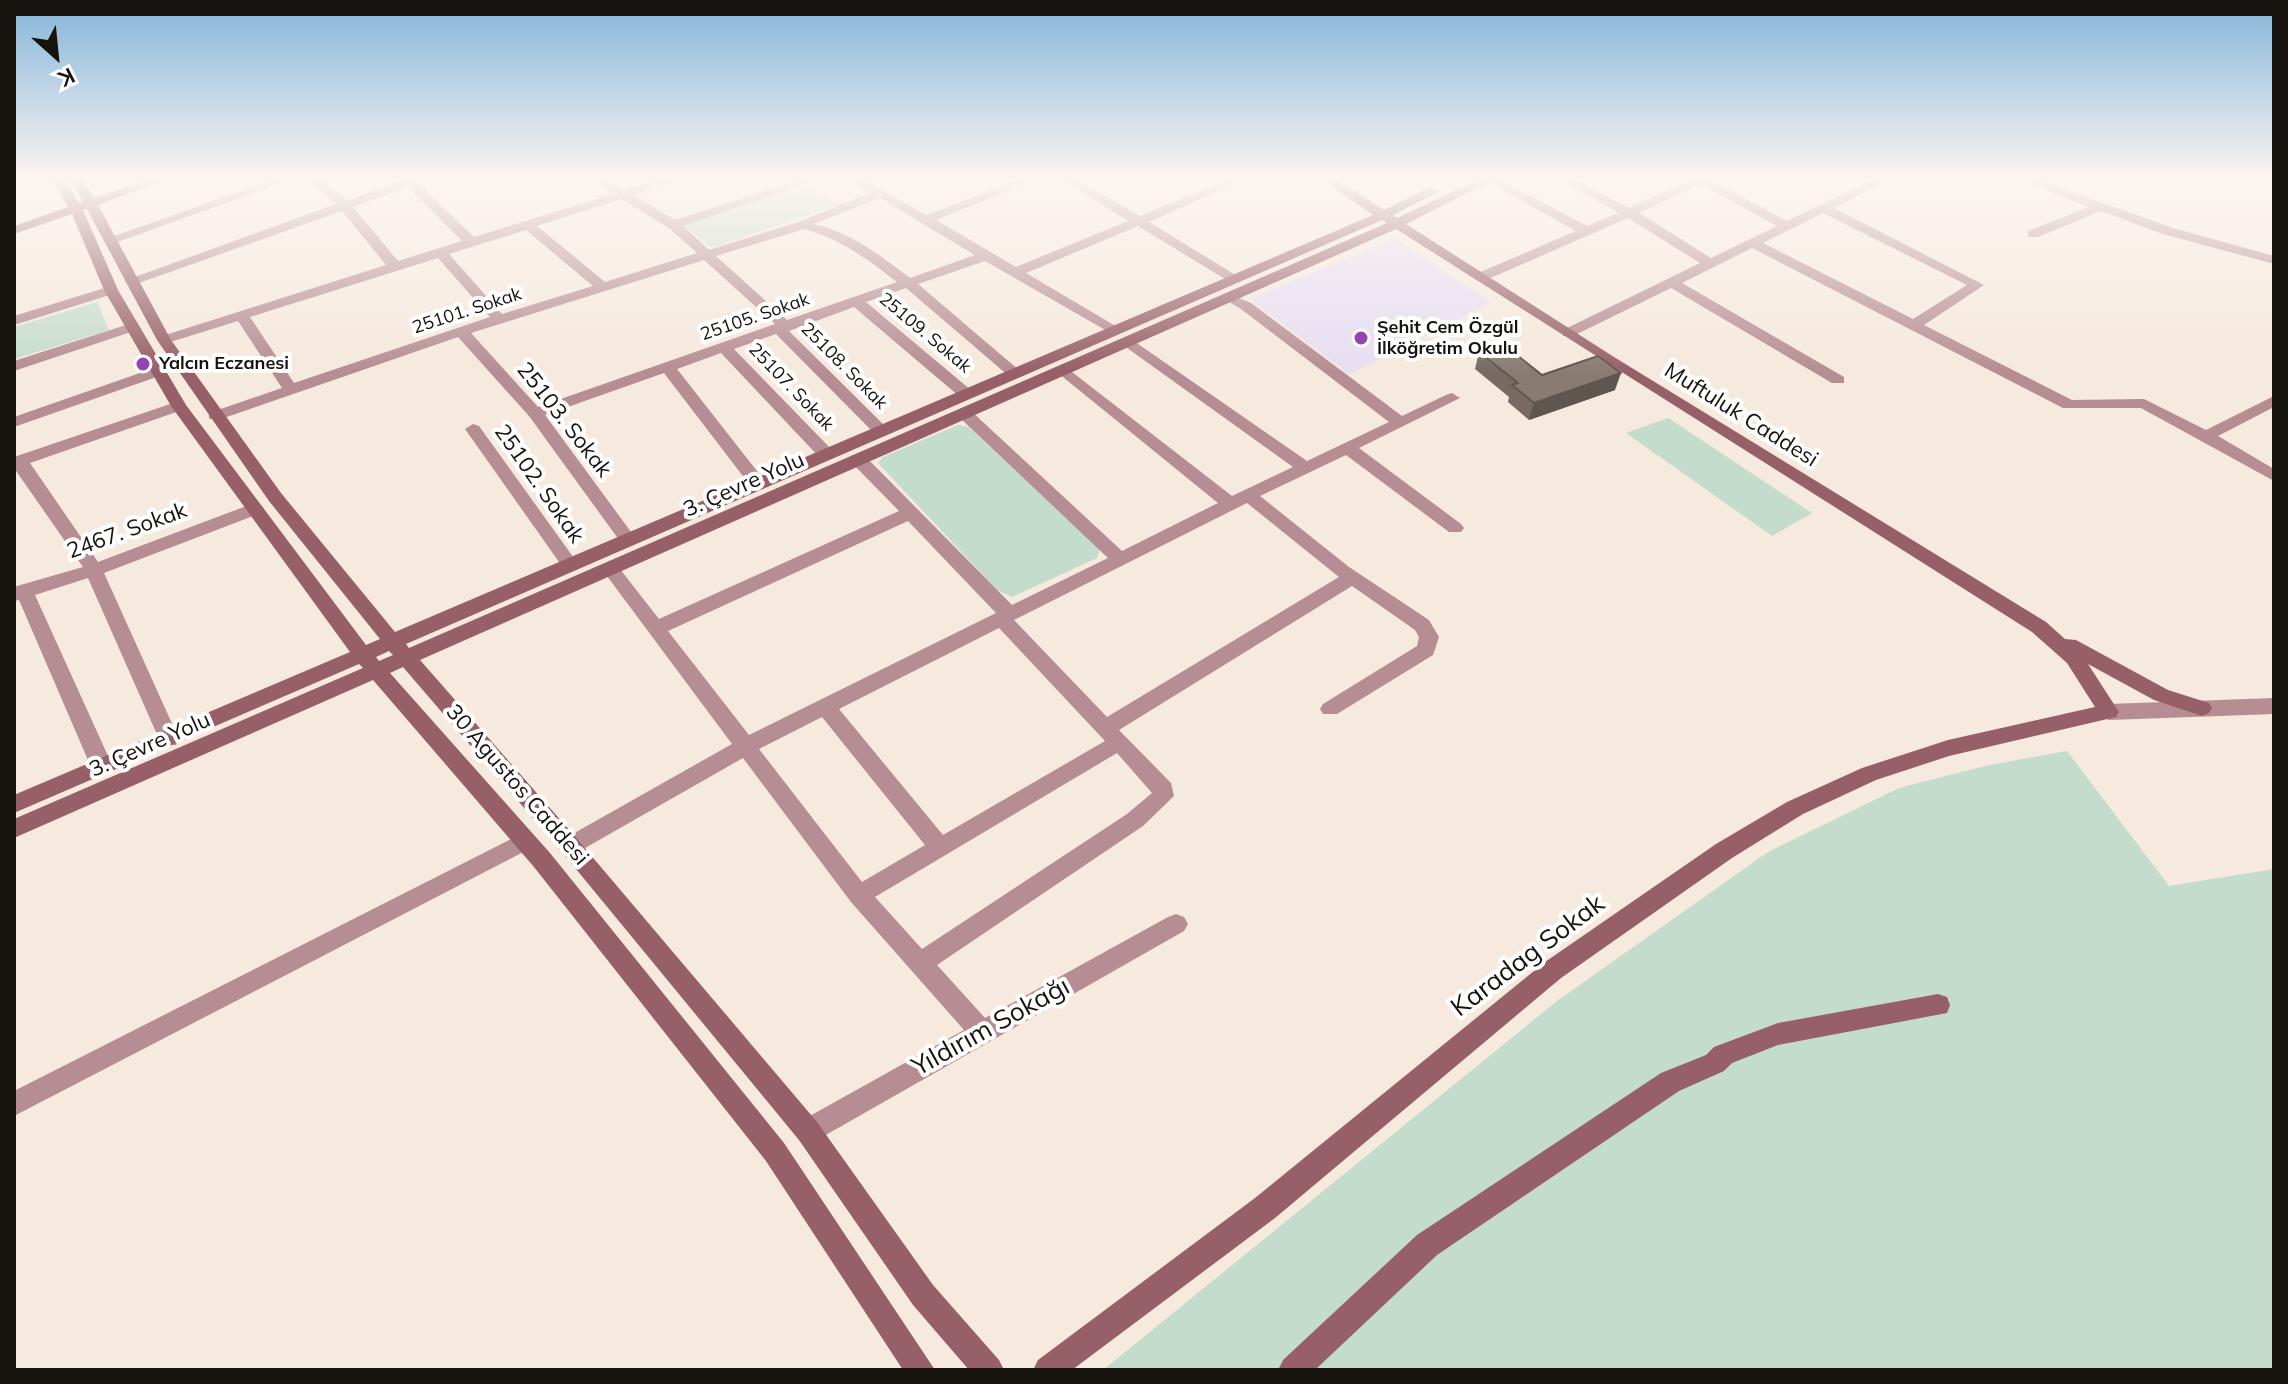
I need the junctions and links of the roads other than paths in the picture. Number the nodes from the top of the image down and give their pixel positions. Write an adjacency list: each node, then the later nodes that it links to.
1 (101, 244): 33 (main road, 30 Agustos Caddesi)
2 (111, 244): 33 (main road, 30 Agustos Caddesi)
3 (240, 244): 33 (street)
4 (376, 244): 27 (street)
5 (465, 244): 22 (street)
6 (551, 244): 34 (street)
7 (695, 244): 23 (street, 25108. Sokak)
8 (741, 244): 23 (street, 25101. Sokak)
9 (850, 244): 32 (street)
10 (969, 244): 24 (street)
11 (1083, 244): 28 (street)
12 (1175, 244): 30 (street)
13 (1328, 244): 30 (main road, 3. Çevre Yolu)
14 (1341, 244): 35 (main road, 3. Çevre Yolu)
15 (1428, 244): 29 (main road, Muftuluk Caddesi)
16 (1560, 244): 29 (street)
17 (1678, 244): 26 (street)
18 (1751, 244): 26 (street)
19 (1753, 244): 40 (street)
20 (1894, 244): 40 (street)
21 (2209, 244): 25 (street)
22 (439, 251): 27 (street); 38 (street)
23 (707, 254): 34 (street, 25101. Sokak); 42 (street, 25108. Sokak)
24 (988, 255): 28 (street); 32 (street, 25105. Sokak)
25 (2274, 260)
26 (1709, 263): 31 (street)
27 (394, 266): 37 (street)
28 (1015, 273): 45 (street)
29 (1481, 277): 44 (main road, Muftuluk Caddesi)
30 (1235, 279): 45 (main road, 3. Çevre Yolu)
31 (1670, 282): 44 (street); 53 (street)
32 (909, 283): 36 (street, 25105. Sokak); 52 (street)
33 (121, 286): 39 (street); 41 (main road, 30 Agustos Caddesi); 46 (main road, 30 Agustos Caddesi)
34 (602, 286): 38 (street, 25101. Sokak)
35 (1229, 298): 45 (main road, 3. Çevre Yolu); 63 (street)
36 (858, 303): 42 (street, 25105. Sokak); 55 (street, 25109. Sokak)
37 (241, 315): 46 (street); 54 (street)
38 (499, 319): 43 (street, 25101. Sokak)
39 (14, 321)
40 (1912, 326): 66 (street)
41 (132, 327): 48 (street); 51 (main road, 30 Agustos Caddesi)
42 (783, 328): 47 (street, 25105. Sokak); 65 (street, 25108. Sokak)
43 (461, 331): 54 (street, 25101. Sokak); 59 (street, 25103. Sokak)
44 (1568, 333): 86 (main road, Muftuluk Caddesi)
45 (1121, 336): 50 (main road, 3. Çevre Yolu); 52 (main road, 3. Çevre Yolu); 71 (street)
46 (164, 340): 61 (main road, 30 Agustos Caddesi)
47 (725, 348): 49 (street, 25105. Sokak); 68 (street, 25107. Sokak)
48 (14, 366)
49 (668, 368): 59 (street, 25105. Sokak); 73 (street)
50 (1063, 370): 60 (main road, 3. Çevre Yolu); 74 (street)
51 (160, 371): 58 (main road, 30 Agustos Caddesi); 62 (street)
52 (1015, 374): 55 (main road, 3. Çevre Yolu)
53 (1838, 380)
54 (291, 390): 61 (street, 25101. Sokak)
55 (966, 394): 65 (main road, 3. Çevre Yolu)
56 (1452, 398): 63 (street)
57 (2274, 401): 66 (street)
58 (179, 406): 70 (street); 75 (main road, 30 Agustos Caddesi)
59 (535, 413): 78 (street, 25103. Sokak)
60 (964, 413): 69 (main road, 3. Çevre Yolu); 79 (street)
61 (215, 416): 88 (main road, 30 Agustos Caddesi)
62 (14, 422)
63 (1401, 423): 67 (street)
64 (473, 429): 80 (street, 25102. Sokak)
65 (881, 431): 68 (main road, 3. Çevre Yolu)
66 (2206, 436): 72 (street)
67 (1348, 448): 71 (street); 77 (street)
68 (827, 455): 73 (main road, 3. Çevre Yolu)
69 (858, 459): 76 (street); 81 (main road, 3. Çevre Yolu)
70 (17, 462): 82 (street)
71 (1306, 468): 74 (street)
72 (2274, 476)
73 (758, 484): 78 (main road, 3. Çevre Yolu)
74 (1240, 500): 79 (street); 83 (street)
75 (255, 509): 82 (street, 2467. Sokak); 89 (main road, 30 Agustos Caddesi)
76 (912, 512): 85 (street); 87 (street)
77 (1455, 528)
78 (628, 540): 80 (main road, 3. Çevre Yolu)
79 (1120, 559): 85 (street)
80 (570, 565): 88 (main road, 3. Çevre Yolu)
81 (610, 568): 87 (street); 88 (main road, 3. Çevre Yolu)
82 (94, 570): 84 (street, 2467. Sokak); 96 (street)
83 (1352, 577): 93 (street); 95 (street)
84 (19, 593): 98 (street)
85 (1005, 616): 90 (street); 95 (street)
86 (2039, 627): 92 (main road); 94 (main road, Muftuluk Caddesi)
87 (657, 628): 97 (street)
88 (399, 649): 89 (main road, 3. Çevre Yolu); 102 (main road, 30 Agustos Caddesi)
89 (369, 662): 96 (main road, 3. Çevre Yolu); 100 (main road, 3. Çevre Yolu); 101 (main road, 30 Agustos Caddesi)
90 (825, 706): 97 (street); 103 (street)
91 (2274, 706): 92 (street)
92 (2202, 708): 94 (street)
93 (1330, 709)
94 (2109, 712): 113 (main road, Karadag Sokak)
95 (1113, 735): 103 (street); 106 (street)
96 (169, 739): 98 (main road, 3. Çevre Yolu)
97 (748, 745): 102 (street); 104 (street)
98 (102, 767): 99 (main road, 3. Çevre Yolu)
99 (14, 804)
100 (14, 829)
101 (525, 841): 109 (street); 111 (main road, 30 Agustos Caddesi)
102 (570, 846): 110 (main road, 30 Agustos Caddesi)
103 (940, 847): 104 (street)
104 (859, 895): 106 (street)
105 (1176, 924): 108 (street, Yıldırım Sokağı)
106 (919, 964): 108 (street)
107 (1938, 1005): 114 (main road)
108 (981, 1032): 110 (street, Yıldırım Sokağı)
109 (14, 1104)
110 (808, 1131): 112 (main road, 30 Agustos Caddesi)
111 (920, 1370)
112 (989, 1370)
113 (1048, 1370)
114 (1293, 1370)

